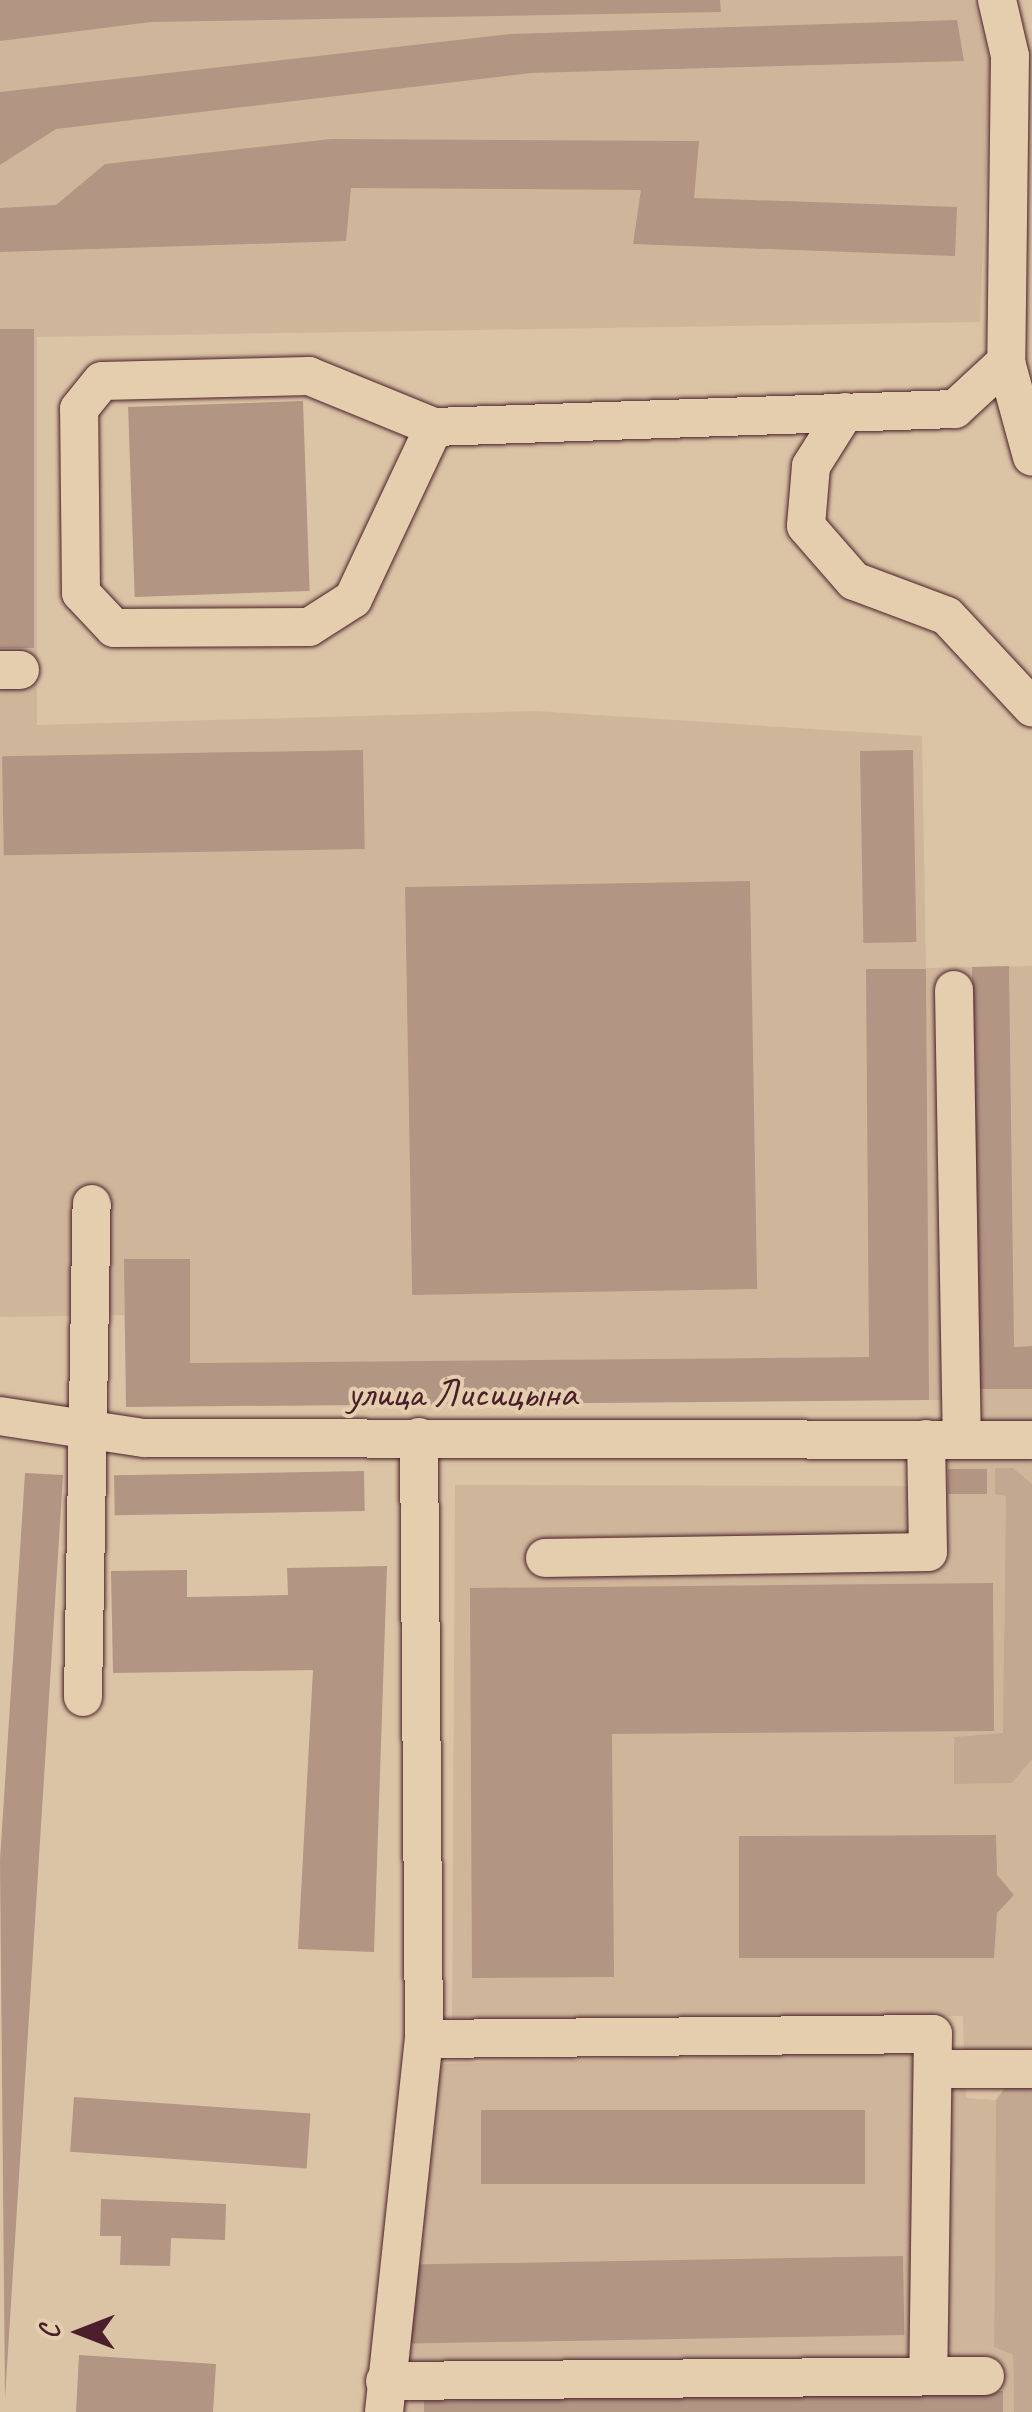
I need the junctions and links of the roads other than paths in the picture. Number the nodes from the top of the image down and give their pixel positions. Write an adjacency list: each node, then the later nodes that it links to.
1 (998, 0): 2 (street)
2 (1006, 362): 3 (street); 5 (street)
3 (845, 412): 4 (street); 6 (street)
4 (434, 427): 4 (street)
5 (1032, 457)
6 (1032, 707)
7 (954, 990): 12 (street)
8 (92, 1204): 10 (street)
9 (0, 1416): 10 (street, улица Лисицына)
10 (87, 1432): 11 (street, улица Лисицына); 15 (street)
11 (419, 1437): 12 (street, улица Лисицына); 16 (street)
12 (944, 1440): 13 (street, улица Лисицына); 14 (street)
13 (1032, 1440)
14 (546, 1558)
15 (83, 1697)
16 (424, 2039): 17 (street); 21 (street)
17 (933, 2068): 18 (street); 19 (street)
18 (1032, 2069)
19 (928, 2376): 20 (street); 21 (street)
20 (985, 2376)
21 (384, 2397)

